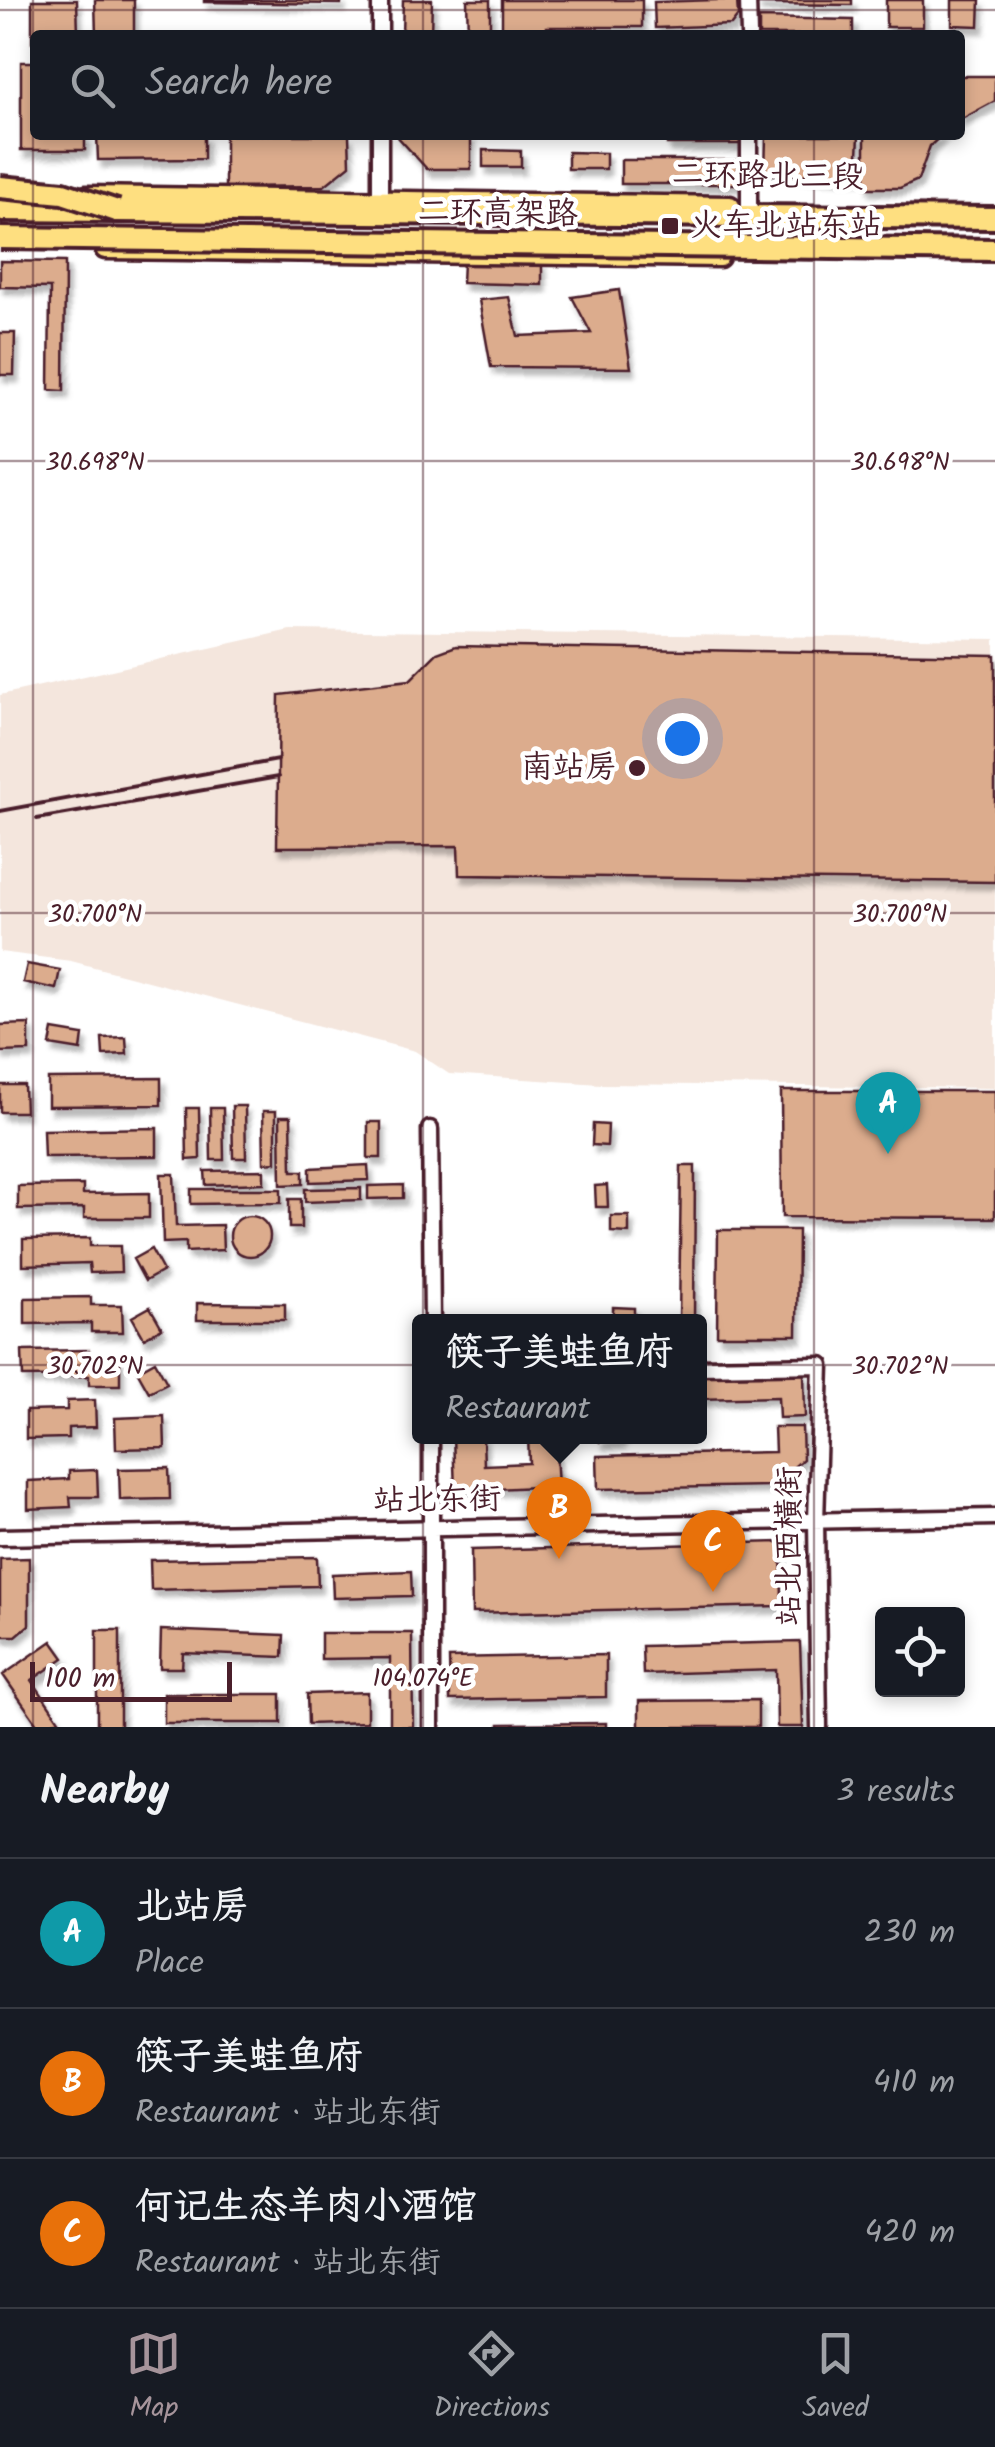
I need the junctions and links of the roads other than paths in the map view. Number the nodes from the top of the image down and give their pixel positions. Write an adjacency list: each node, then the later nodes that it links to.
1 (380, 0): 3 (street)
2 (748, 0): 4 (street)
3 (380, 30)
4 (748, 30)
5 (380, 140): 9 (street)
6 (749, 140): 10 (street)
7 (0, 187): 12 (highway, bridge)
8 (0, 195): 9 (main road, 二环路北三段)
9 (380, 201): 10 (main road, 二环路北三段)
10 (749, 206): 13 (main road, 二环路北三段)
11 (0, 210): 12 (highway, 二环高架路, bridge)
12 (117, 210): 14 (highway, 二环高架路)
13 (995, 210)
14 (995, 218)
15 (0, 238): 17 (highway, 二环高架路, bridge)
16 (0, 246): 18 (main road)
17 (995, 250)
18 (995, 260)
19 (430, 1129): 20 (street)
20 (432, 1314)
21 (707, 1366): 24 (street, 站北西横街)
22 (431, 1444): 25 (street)
23 (995, 1518): 24 (street, 站北东街)
24 (816, 1522): 25 (street, 站北东街); 28 (street, 站北西横街)
25 (428, 1529): 26 (street, 站北东街); 27 (street)
26 (0, 1537)
27 (430, 1727)
28 (819, 1727)

